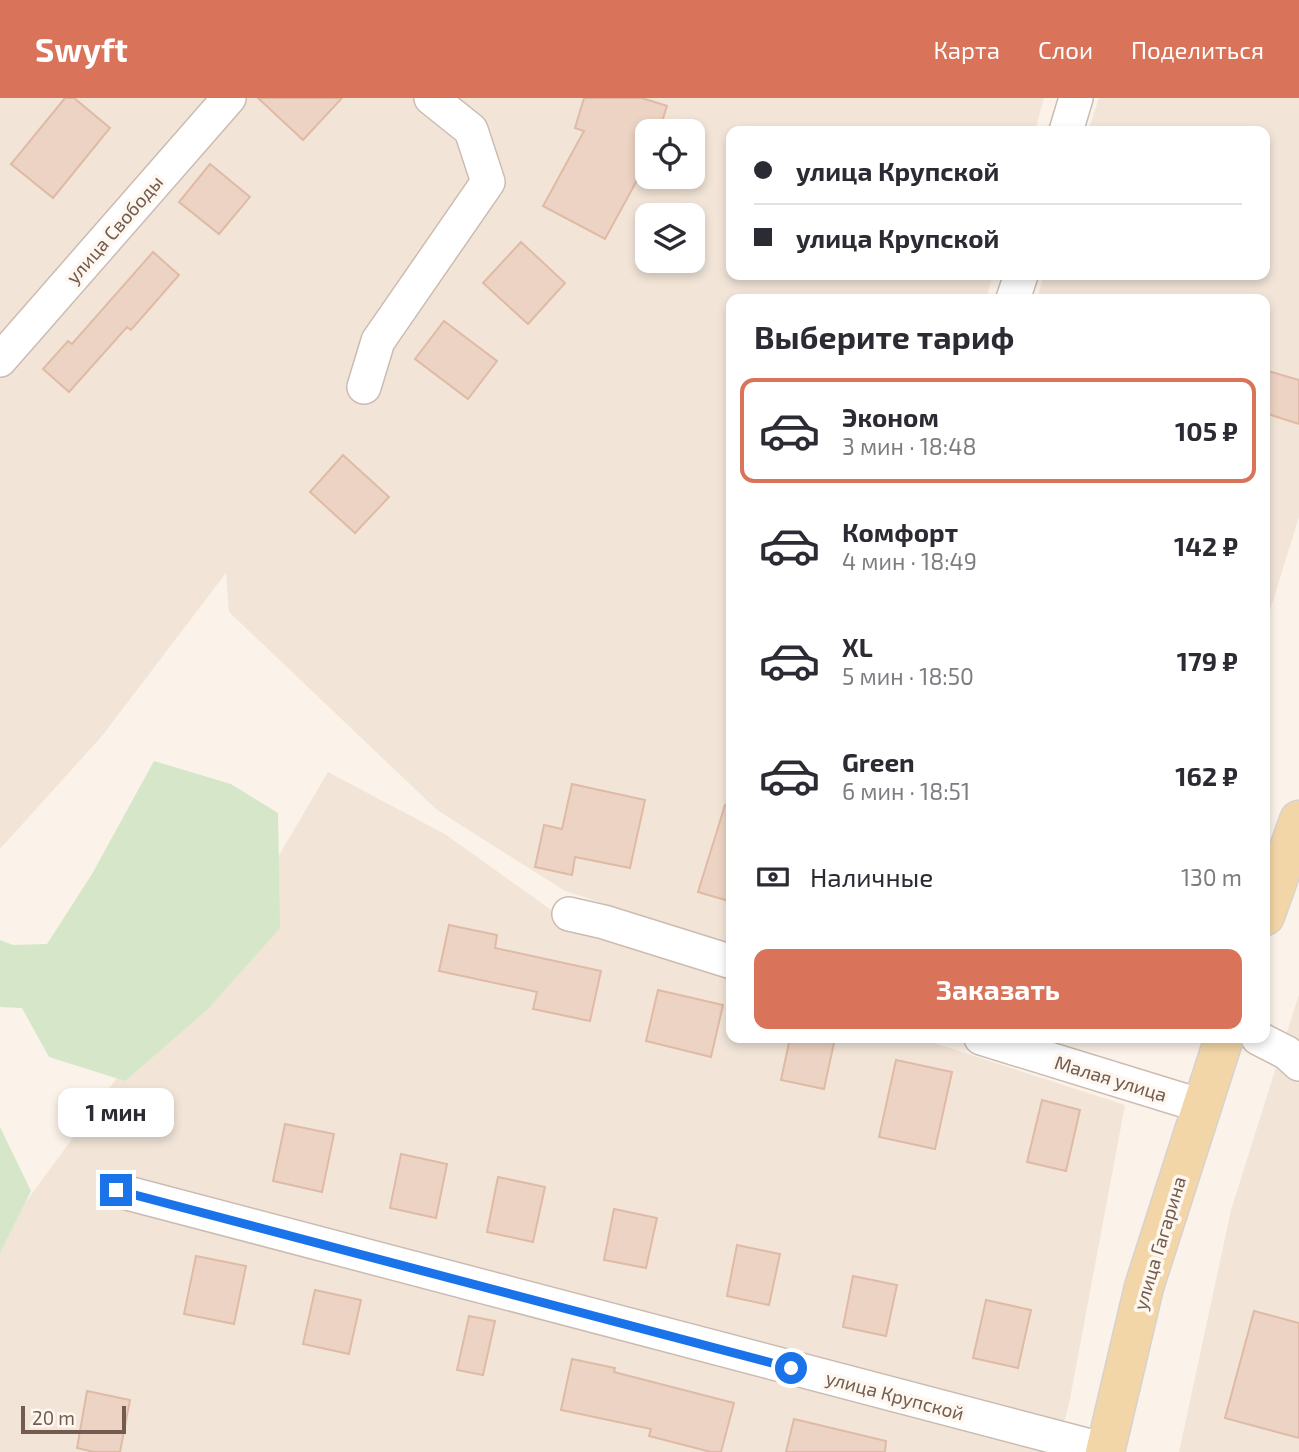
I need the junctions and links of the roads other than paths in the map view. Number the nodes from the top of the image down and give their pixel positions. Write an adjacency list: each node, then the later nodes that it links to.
1 (229, 98): 5 (street, улица Свободы)
2 (431, 98): 6 (street)
3 (1076, 98): 4 (street)
4 (1068, 126)
5 (0, 360)
6 (364, 387)
7 (1299, 820): 8 (main road)
8 (1270, 902)
9 (569, 914): 10 (street)
10 (726, 960)
11 (997, 1043): 15 (street, Малая улица)
12 (1222, 1043): 15 (main road, улица Гагарина)
13 (1268, 1043): 14 (street)
14 (1299, 1064)
15 (1202, 1106): 17 (main road, улица Гагарина)
16 (116, 1190): 17 (street, улица Крупской)
17 (1105, 1451)

